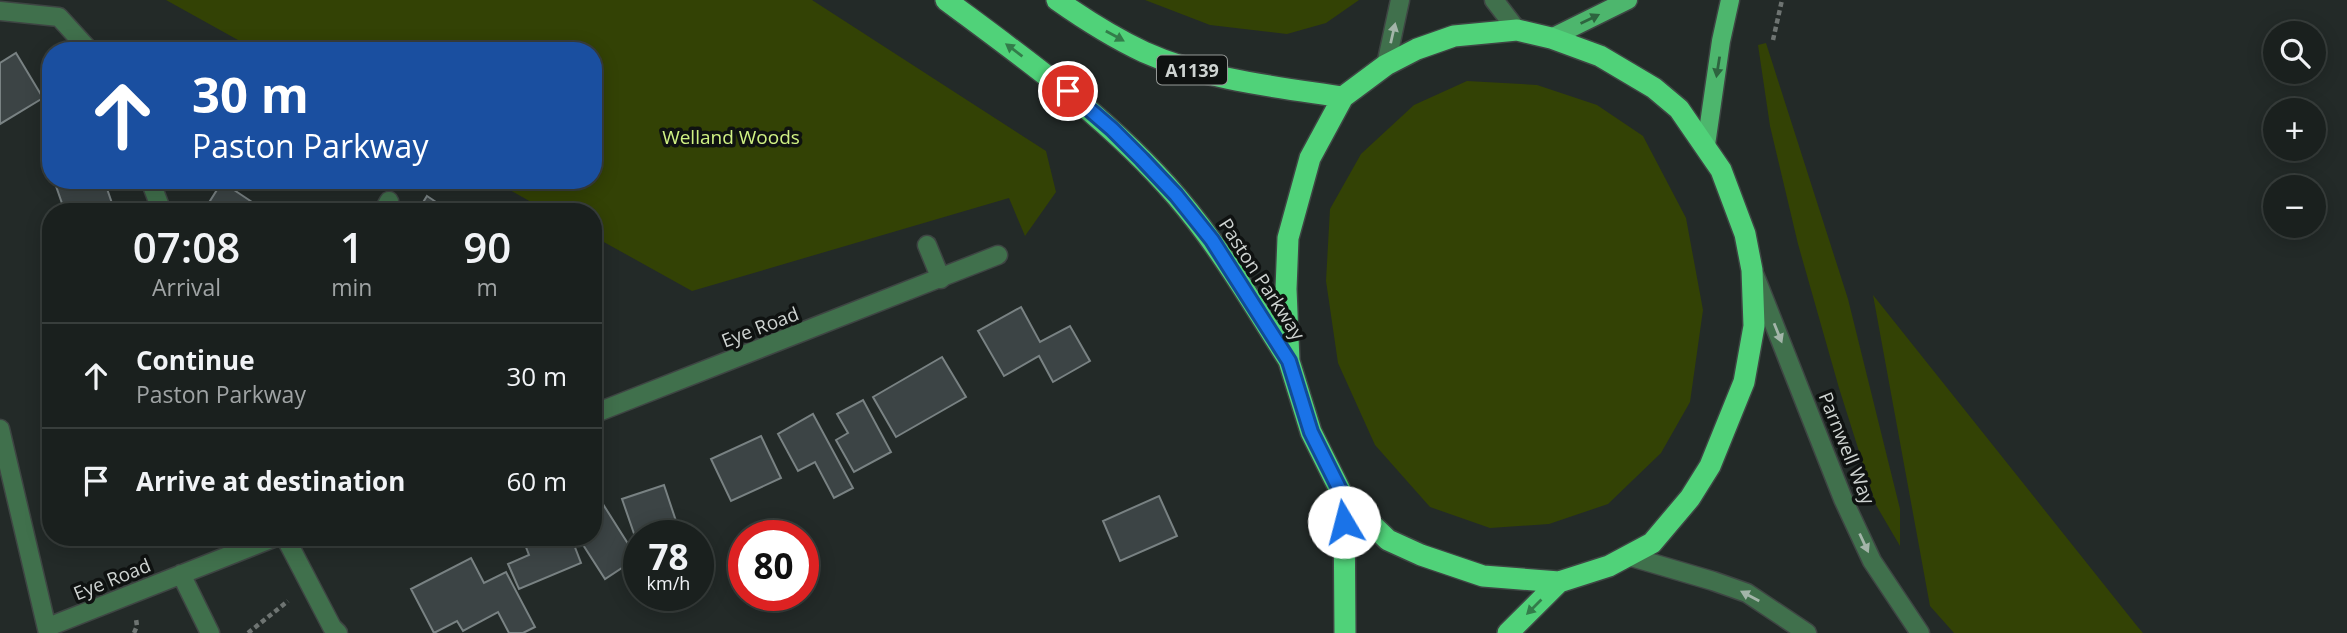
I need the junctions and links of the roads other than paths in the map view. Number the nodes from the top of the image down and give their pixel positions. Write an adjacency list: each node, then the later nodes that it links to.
1 (946, 0): 18 (highway, Paston Parkway, one-way to 1)
2 (1057, 0): 12 (highway, A1139, one-way to 12)
3 (1400, 0): 11 (street, one-way to 3)
4 (1494, 0): 8 (street)
5 (1628, 0): 9 (main road, one-way to 5)
6 (1730, 0): 13 (main road, one-way to 13)
7 (0, 11): 10 (street)
8 (1517, 30): 9 (highway); 11 (highway)
9 (1551, 38): 13 (highway)
10 (82, 42)
11 (1386, 65): 12 (highway)
12 (1343, 97): 18 (highway)
13 (1706, 145): 16 (highway)
14 (927, 245): 17 (street)
15 (998, 256): 17 (street, Eye Road)
16 (1752, 270): 24 (highway); 33 (street, Parnwell Way, one-way to 33)
17 (941, 279): 19 (street, Eye Road)
18 (1289, 361): 21 (highway)
19 (602, 411)
20 (0, 429): 27 (street)
21 (1344, 498): 26 (highway); 30 (highway)
22 (253, 546): 25 (street, Eye Road)
23 (290, 546): 29 (street)
24 (1628, 556): 26 (highway); 32 (street, one-way to 24)
25 (181, 574): 27 (street, Eye Road); 28 (street)
26 (1559, 582): 31 (highway, one-way to 31)
27 (48, 630)
28 (210, 633)
29 (338, 633)
30 (1345, 633)
31 (1508, 633)
32 (1807, 633)
33 (1920, 633)

